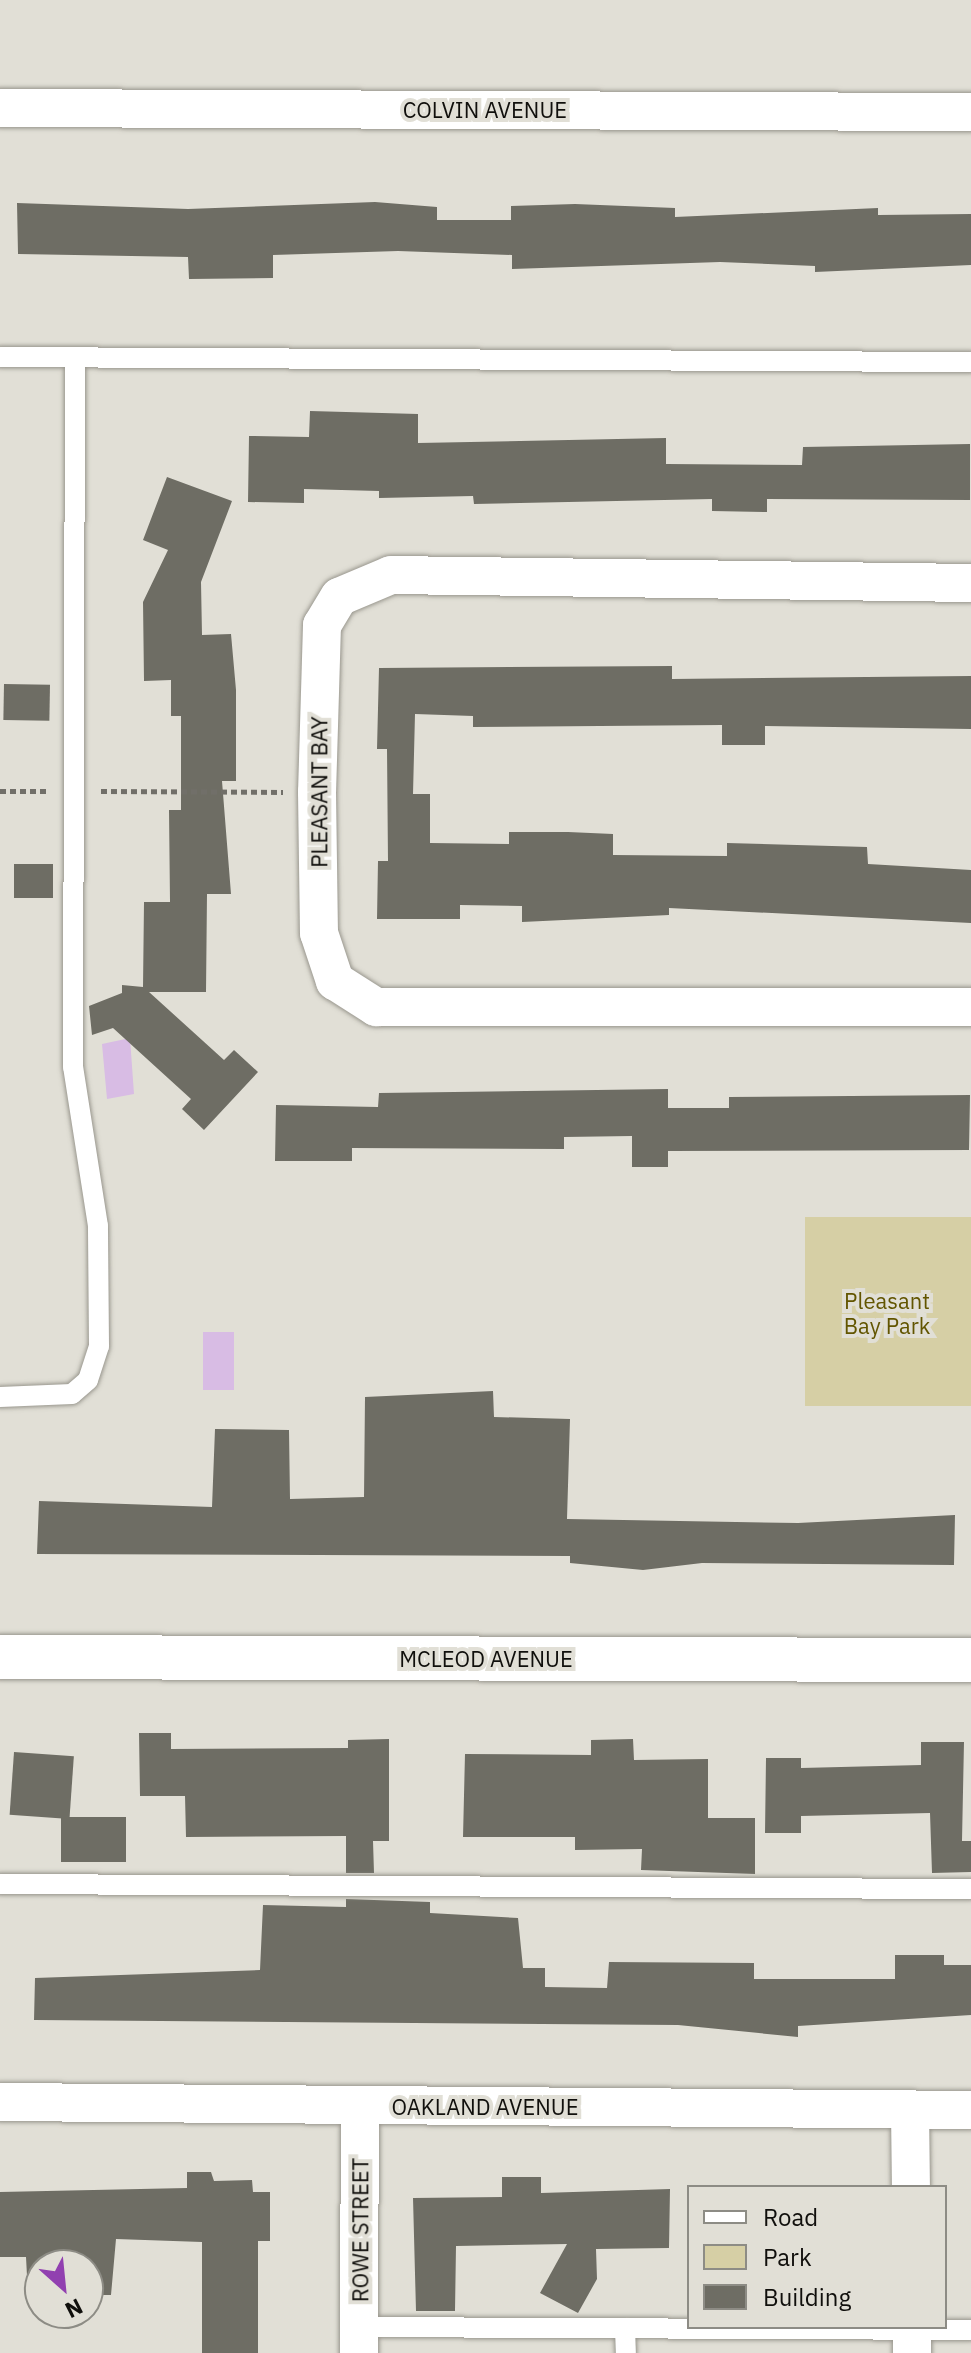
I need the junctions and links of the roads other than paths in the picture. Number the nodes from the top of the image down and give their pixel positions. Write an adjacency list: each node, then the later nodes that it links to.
1 (0, 108): 2 (street, COLVIN AVENUE)
2 (971, 112)
3 (0, 357): 4 (lane)
4 (75, 357): 5 (lane); 8 (lane)
5 (971, 362)
6 (971, 583): 7 (street, PLEASANT BAY)
7 (971, 1007)
8 (0, 1397)
9 (0, 1657): 10 (street, MCLEOD AVENUE)
10 (971, 1660)
11 (0, 1884): 12 (lane)
12 (971, 1889)
13 (0, 2102): 14 (street, OAKLAND AVENUE)
14 (360, 2107): 15 (street, OAKLAND AVENUE); 21 (street, ROWE STREET)
15 (910, 2110): 16 (street, OAKLAND AVENUE); 17 (street)
16 (971, 2110)
17 (911, 2185)
18 (625, 2328): 20 (lane); 21 (lane); 22 (lane)
19 (971, 2330): 20 (lane)
20 (912, 2337)
21 (359, 2340)
22 (626, 2353)

